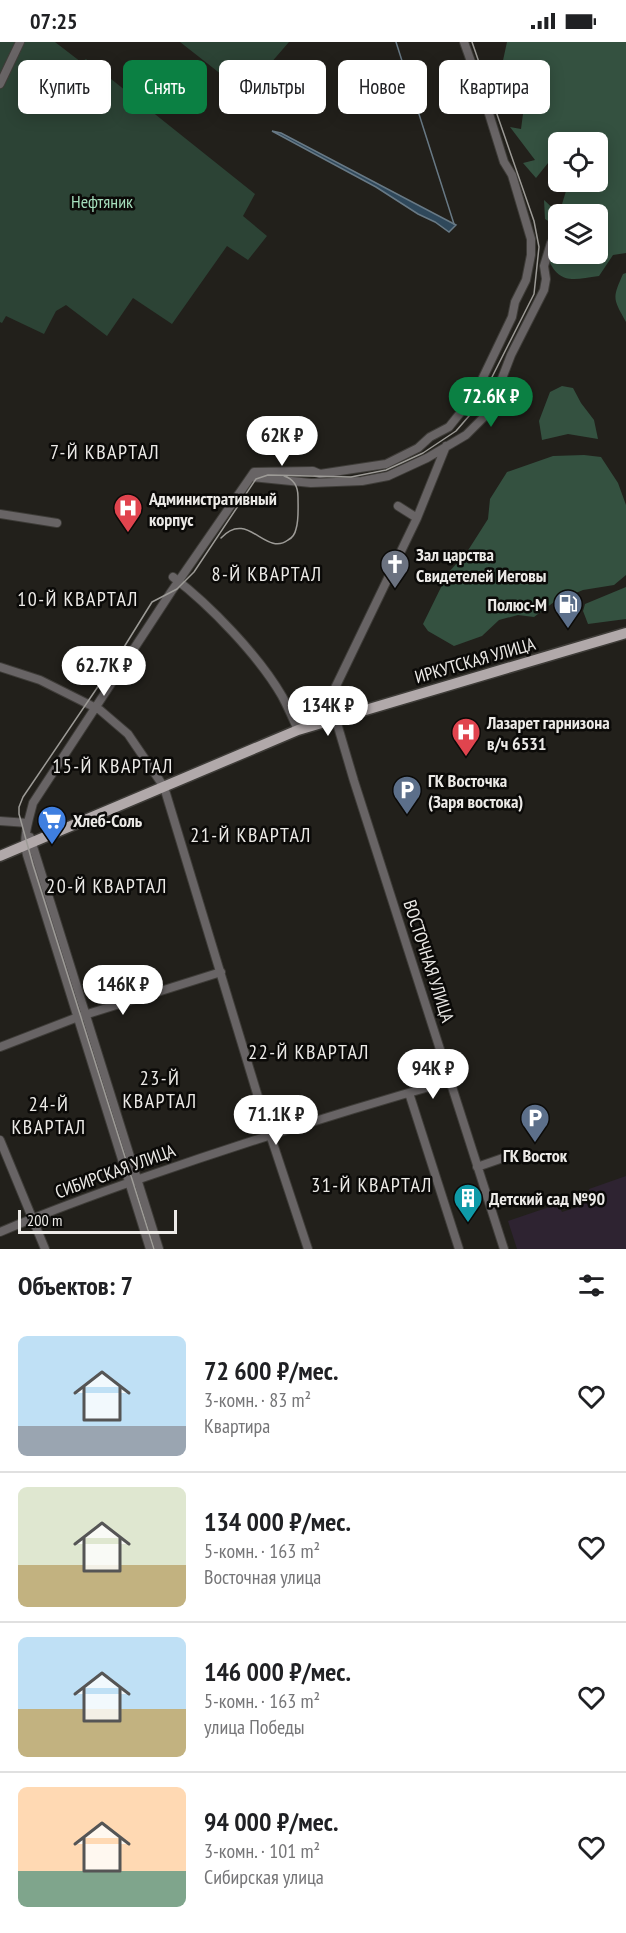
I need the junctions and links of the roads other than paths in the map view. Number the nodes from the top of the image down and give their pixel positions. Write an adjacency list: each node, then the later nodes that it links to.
1 (20, 42): 3 (street)
2 (464, 42): 6 (street)
3 (0, 84)
4 (548, 253): 5 (street)
5 (446, 446): 6 (street); 9 (street, ВОСТОЧНАЯ УЛИЦА)
6 (252, 474): 11 (street)
7 (398, 506): 9 (street)
8 (0, 514): 10 (street)
9 (417, 518): 15 (street, ВОСТОЧНАЯ УЛИЦА)
10 (57, 523)
11 (175, 579): 14 (street); 16 (street)
12 (626, 633): 15 (main road, ИРКУТСКАЯ УЛИЦА)
13 (0, 667): 14 (street)
14 (95, 707): 17 (street); 19 (street)
15 (336, 718): 16 (main road, ИРКУТСКАЯ УЛИЦА); 25 (street, ВОСТОЧНАЯ УЛИЦА)
16 (298, 730): 17 (main road, ИРКУТСКАЯ УЛИЦА)
17 (164, 787): 20 (main road, ИРКУТСКАЯ УЛИЦА); 22 (street)
18 (0, 821): 19 (street)
19 (28, 827): 20 (street)
20 (28, 844): 21 (main road, ИРКУТСКАЯ УЛИЦА); 23 (street)
21 (0, 856)
22 (221, 972): 23 (street); 27 (street)
23 (81, 1016): 24 (street); 31 (street)
24 (0, 1047)
25 (450, 1081): 26 (street, СИБИРСКАЯ УЛИЦА); 30 (street, ВОСТОЧНАЯ УЛИЦА)
26 (409, 1093): 27 (street, СИБИРСКАЯ УЛИЦА); 38 (street)
27 (270, 1134): 31 (street, СИБИРСКАЯ УЛИЦА); 37 (street)
28 (0, 1140): 32 (street)
29 (503, 1158): 30 (street)
30 (477, 1167): 39 (street, ВОСТОЧНАЯ УЛИЦА)
31 (133, 1181): 32 (street, СИБИРСКАЯ УЛИЦА); 35 (street); 36 (street)
32 (32, 1218): 33 (street, СИБИРСКАЯ УЛИЦА); 34 (street)
33 (0, 1232)
34 (45, 1249)
35 (150, 1249)
36 (159, 1249)
37 (308, 1249)
38 (459, 1249)
39 (504, 1249)

